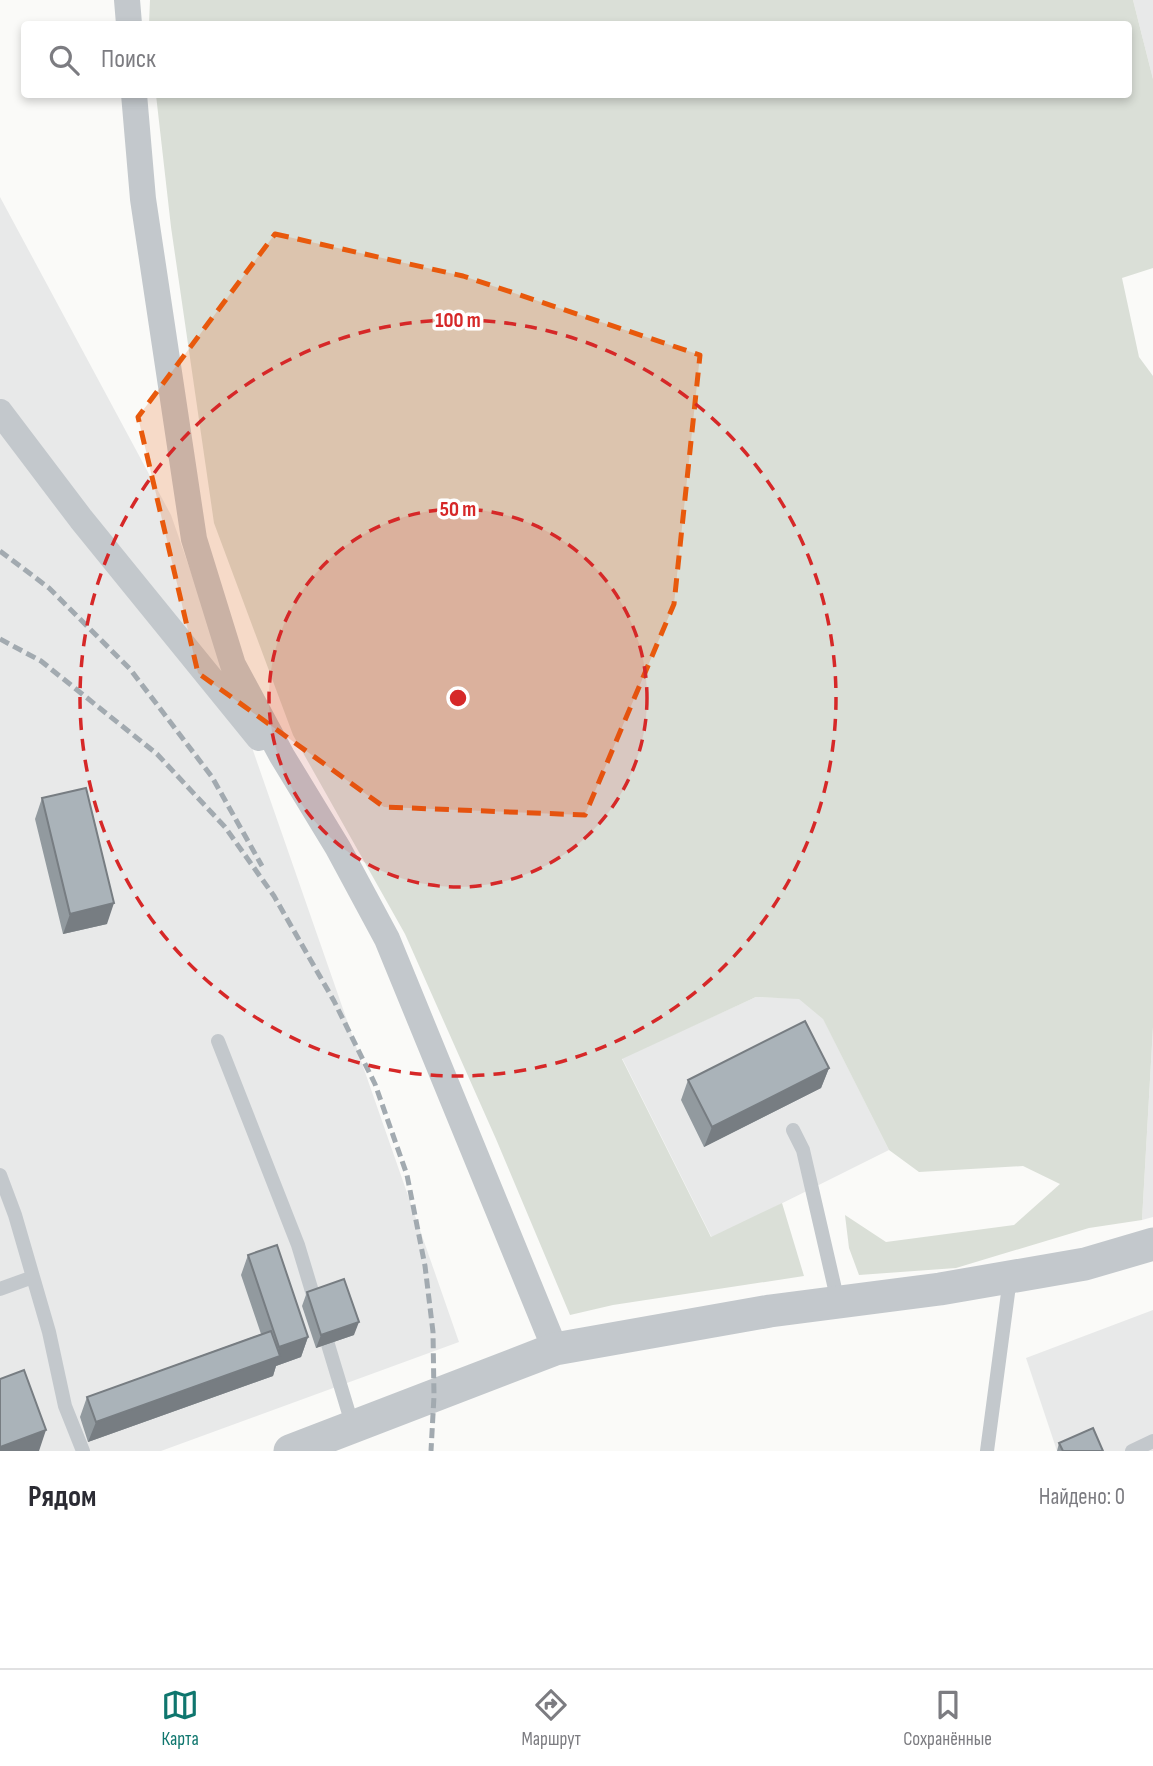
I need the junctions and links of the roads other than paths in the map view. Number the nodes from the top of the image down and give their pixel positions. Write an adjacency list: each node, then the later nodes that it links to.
1 (127, 0): 2 (street)
2 (129, 21)
3 (135, 98): 5 (street)
4 (0, 412): 5 (street)
5 (303, 790): 14 (street)
6 (218, 1041): 15 (lane)
7 (793, 1130): 13 (lane)
8 (0, 1175): 11 (lane)
9 (1153, 1244): 10 (street)
10 (1011, 1277): 13 (street); 19 (lane)
11 (33, 1278): 12 (lane); 17 (lane)
12 (0, 1289)
13 (838, 1302): 14 (street)
14 (555, 1349): 15 (street)
15 (353, 1427): 18 (street)
16 (1153, 1440): 20 (lane)
17 (83, 1451)
18 (290, 1451)
19 (987, 1451)
20 (1132, 1451)

